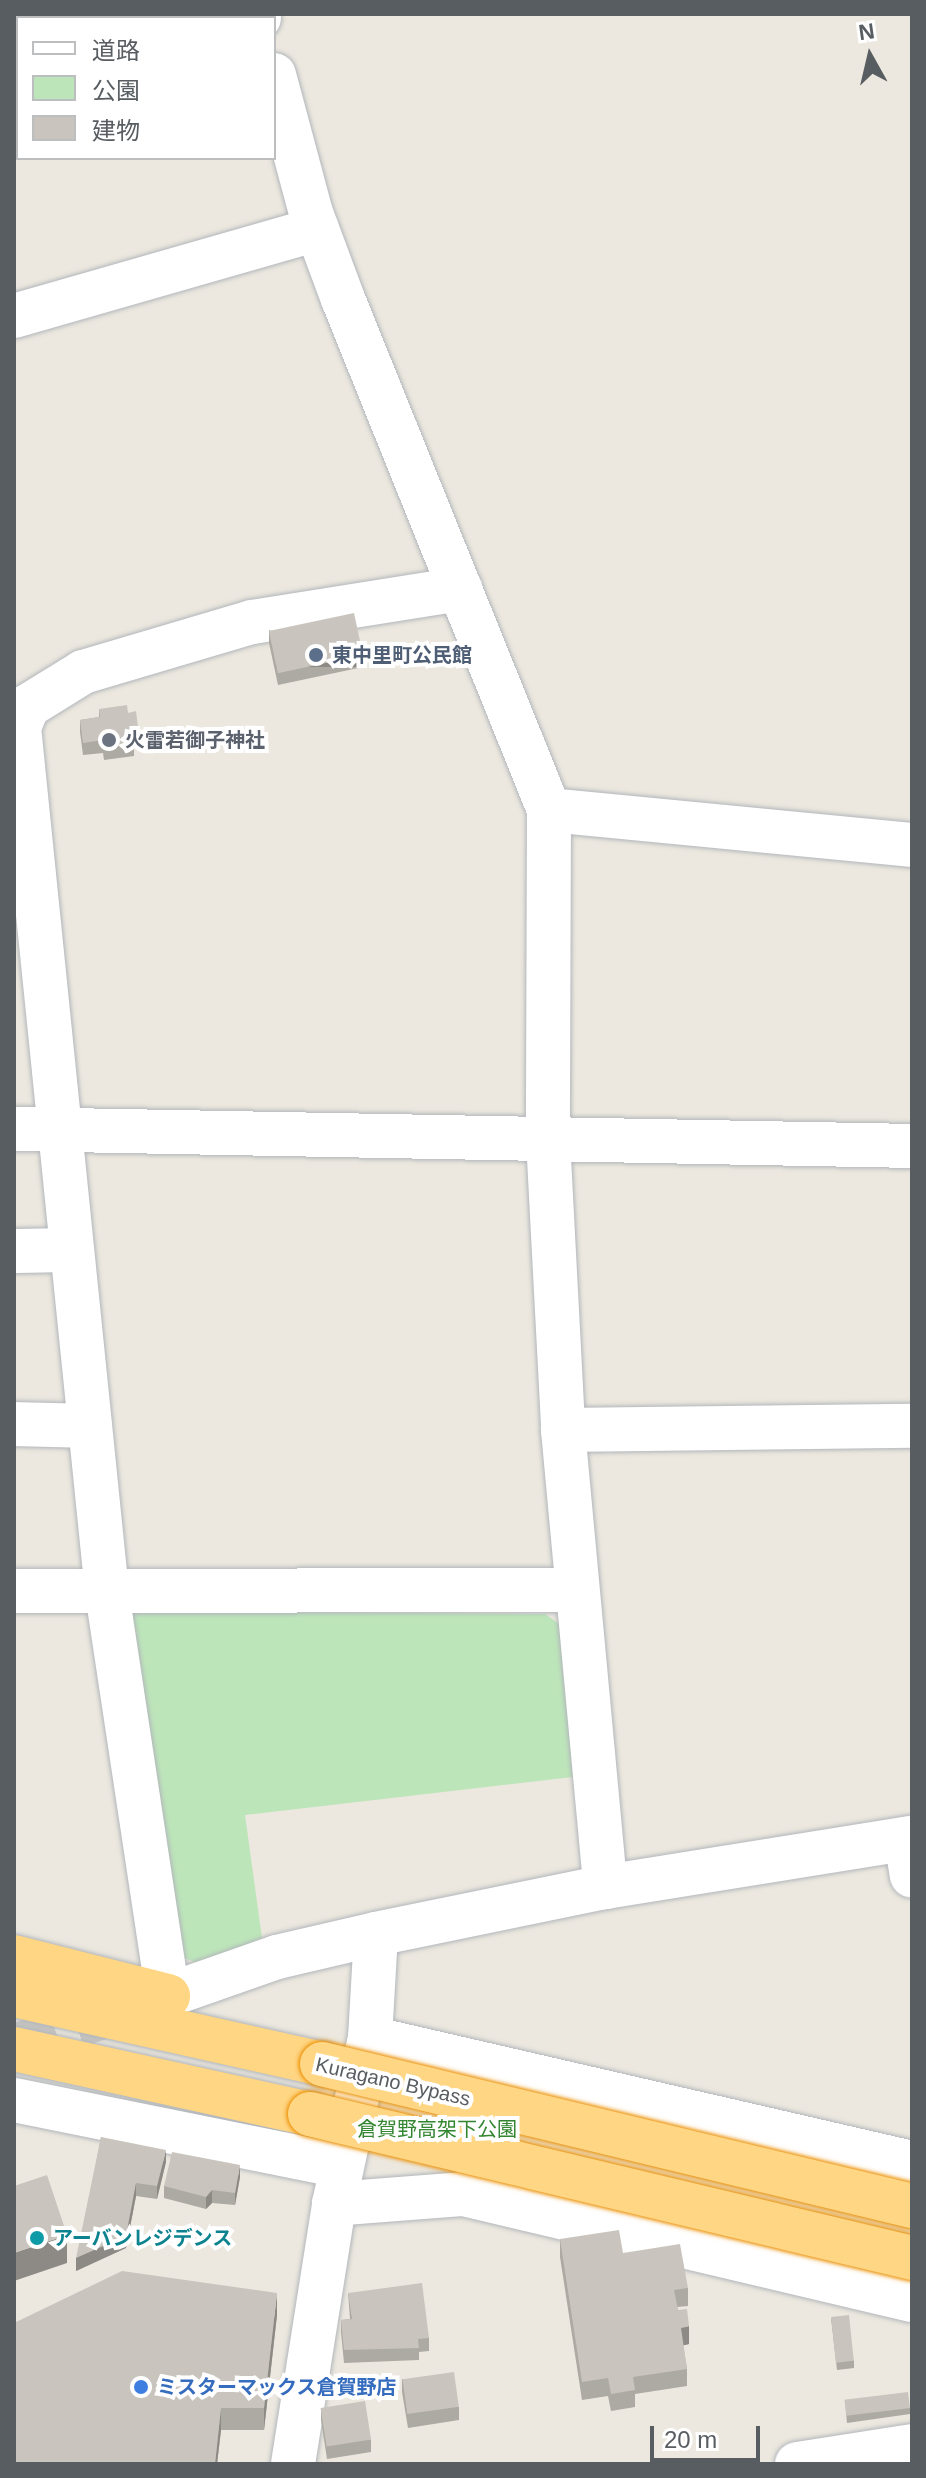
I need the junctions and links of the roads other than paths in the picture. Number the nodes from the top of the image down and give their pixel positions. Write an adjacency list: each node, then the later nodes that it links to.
1 (276, 82): 2 (street)
2 (317, 229): 3 (street); 4 (street)
3 (14, 316)
4 (460, 589): 5 (street); 6 (street)
5 (21, 697): 9 (street)
6 (549, 810): 7 (street); 10 (street)
7 (912, 845)
8 (14, 1129): 9 (street)
9 (58, 1130): 10 (street); 12 (street)
10 (548, 1139): 11 (street); 17 (street)
11 (912, 1146)
12 (71, 1250): 13 (street); 15 (street)
13 (14, 1251)
14 (14, 1424): 15 (street)
15 (90, 1426): 20 (street)
16 (912, 1426): 17 (street)
17 (563, 1430): 18 (street)
18 (577, 1590): 20 (street); 22 (street)
19 (14, 1591): 20 (street)
20 (107, 1592): 26 (street)
21 (910, 1851): 22 (street)
22 (605, 1887): 23 (street)
23 (376, 1934): 26 (street); 27 (street)
24 (14, 1957): 26 (highway)
25 (14, 1995): 32 (highway, Kuragano Bypass, bridge)
26 (156, 2000)
27 (370, 2038): 30 (street); 31 (street)
28 (14, 2049): 33 (highway, bridge)
29 (14, 2100): 31 (street)
30 (912, 2163)
31 (337, 2185): 34 (street); 36 (street)
32 (912, 2206)
33 (912, 2258)
34 (912, 2300)
35 (912, 2446): 37 (street)
36 (293, 2464)
37 (797, 2464)

